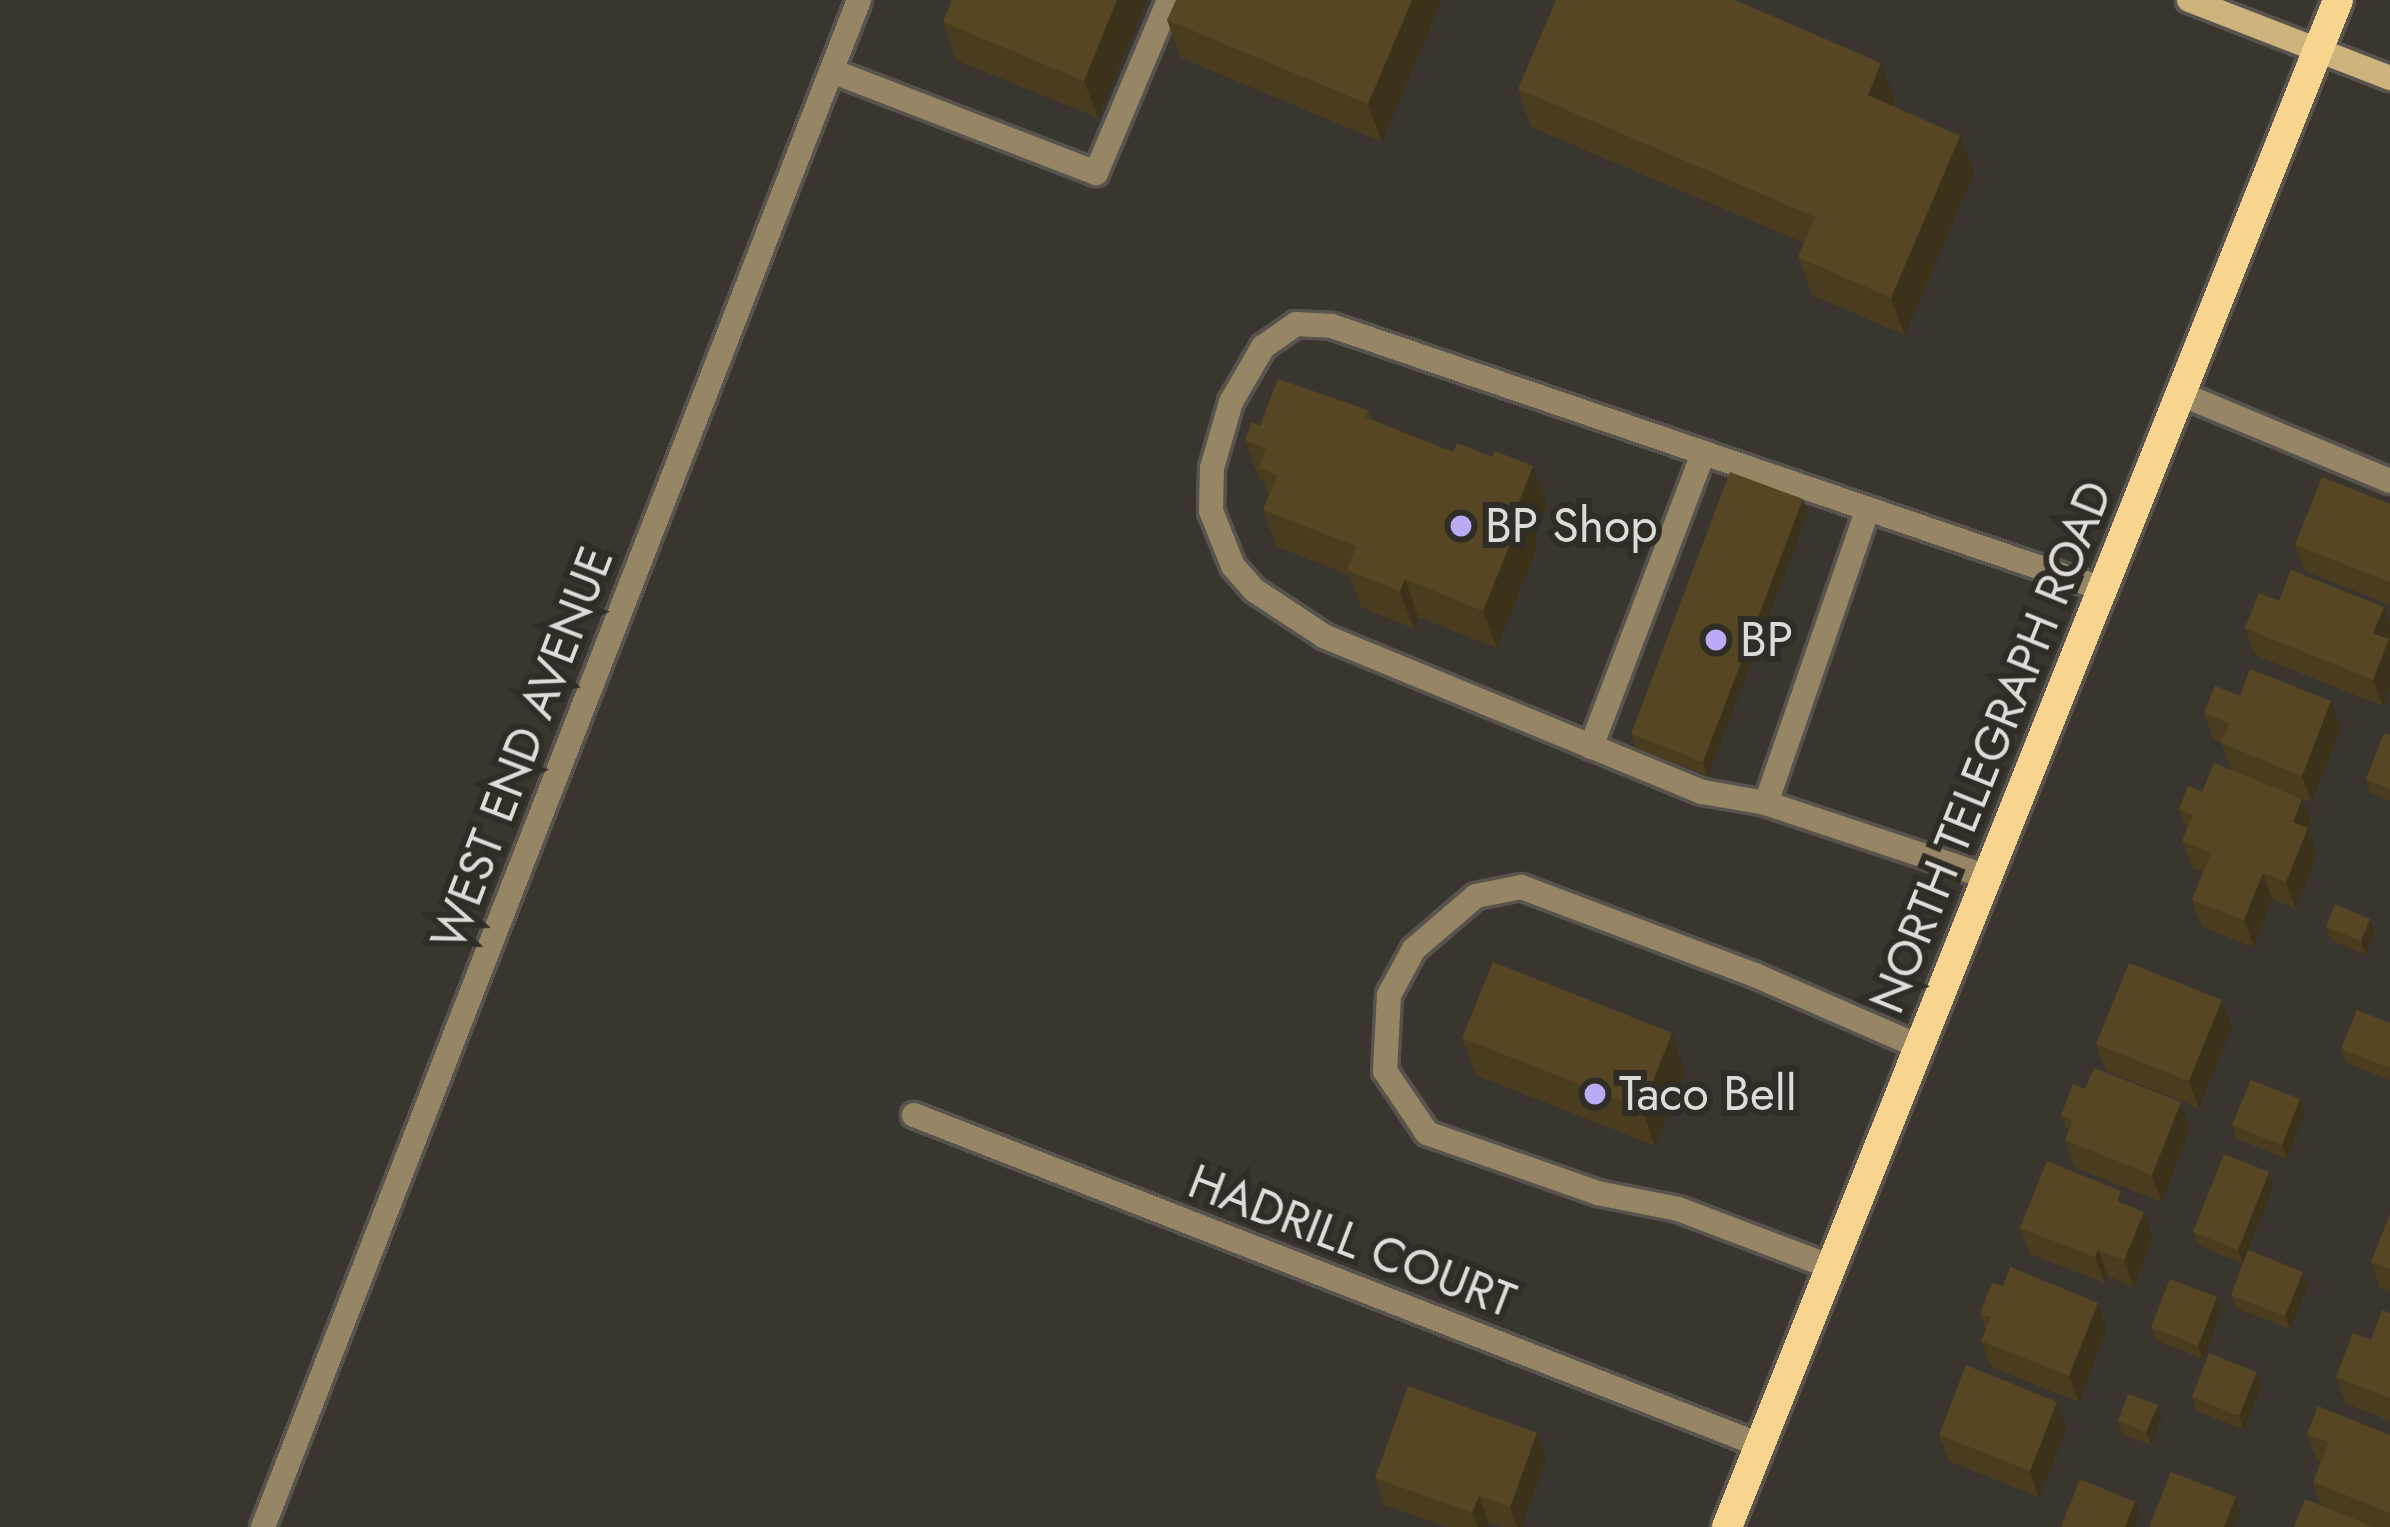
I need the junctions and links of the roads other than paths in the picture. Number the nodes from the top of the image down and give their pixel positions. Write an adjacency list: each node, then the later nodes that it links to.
1 (860, 0): 6 (street, WEST END AVENUE)
2 (1169, 0): 6 (street)
3 (2189, 0): 5 (main road)
4 (2338, 0): 5 (main road, NORTH TELEGRAPH ROAD)
5 (2318, 51): 7 (main road); 8 (main road, NORTH TELEGRAPH ROAD)
6 (832, 70): 20 (street, WEST END AVENUE)
7 (2390, 78)
8 (2181, 394): 10 (street); 12 (main road, NORTH TELEGRAPH ROAD)
9 (1703, 454): 11 (street); 13 (street); 13 (street)
10 (2390, 481)
11 (1867, 511): 12 (street); 14 (street)
12 (2103, 589): 15 (main road, NORTH TELEGRAPH ROAD)
13 (1591, 747): 14 (street)
14 (1766, 803): 15 (street)
15 (1988, 877): 16 (main road, NORTH TELEGRAPH ROAD)
16 (1920, 1047): 18 (main road, NORTH TELEGRAPH ROAD); 18 (street)
17 (914, 1115): 19 (street, HADRILL COURT)
18 (1831, 1268): 19 (main road, NORTH TELEGRAPH ROAD)
19 (1760, 1445): 21 (main road, NORTH TELEGRAPH ROAD)
20 (263, 1527)
21 (1727, 1527)

